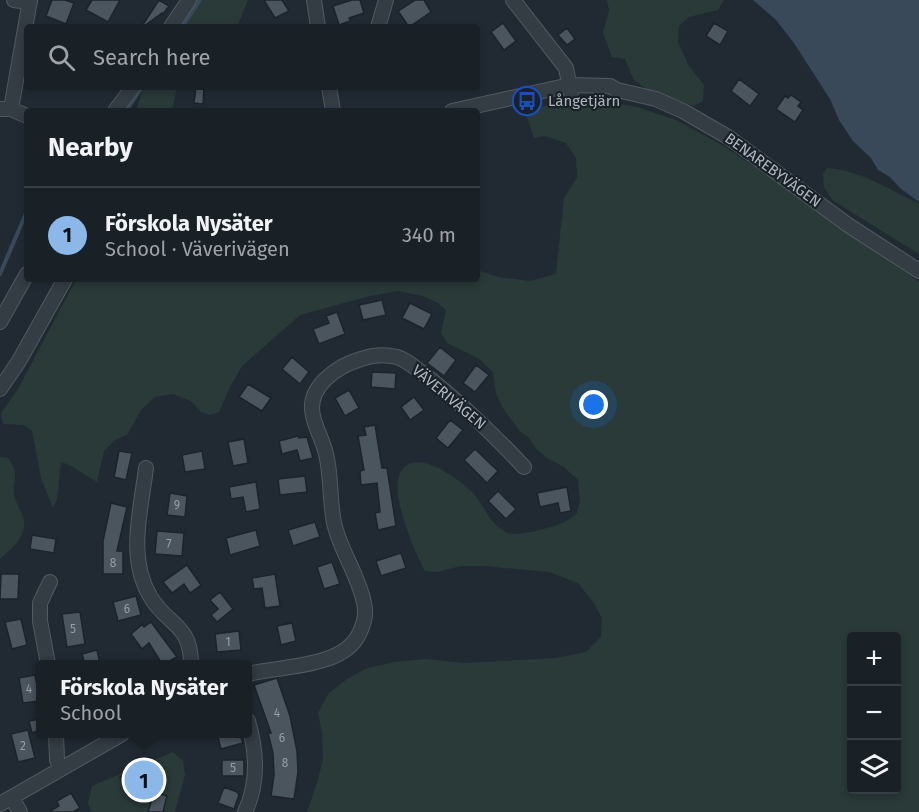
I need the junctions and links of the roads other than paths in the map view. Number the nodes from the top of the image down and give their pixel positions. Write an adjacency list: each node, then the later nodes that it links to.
1 (14, 0): 6 (street)
2 (189, 0): 8 (street)
3 (314, 0): 9 (street)
4 (386, 0): 10 (street)
5 (513, 0): 12 (street)
6 (30, 1): 7 (street)
7 (25, 24)
8 (173, 24)
9 (318, 24)
10 (379, 24)
11 (24, 27): 18 (street)
12 (571, 89): 17 (street, BENAREBYVÄGEN); 19 (street, BENAREBYVÄGEN); 21 (street, BENAREBYVÄGEN)
13 (131, 90): 15 (street)
14 (329, 90): 16 (street)
15 (117, 108)
16 (332, 108)
17 (468, 108)
18 (5, 109): 20 (street)
19 (480, 113)
20 (24, 115)
21 (919, 271)
22 (24, 279): 24 (street)
23 (63, 282): 25 (street)
24 (0, 322)
25 (0, 389)
26 (524, 467): 31 (street, VÄVERIVÄGEN)
27 (146, 468): 30 (street)
28 (50, 582): 29 (street)
29 (47, 660)
30 (190, 660)
31 (252, 673)
32 (252, 737): 38 (street)
33 (56, 738): 35 (street)
34 (115, 738): 35 (street)
35 (61, 768): 36 (street)
36 (6, 801): 37 (street)
37 (20, 812)
38 (245, 812)

